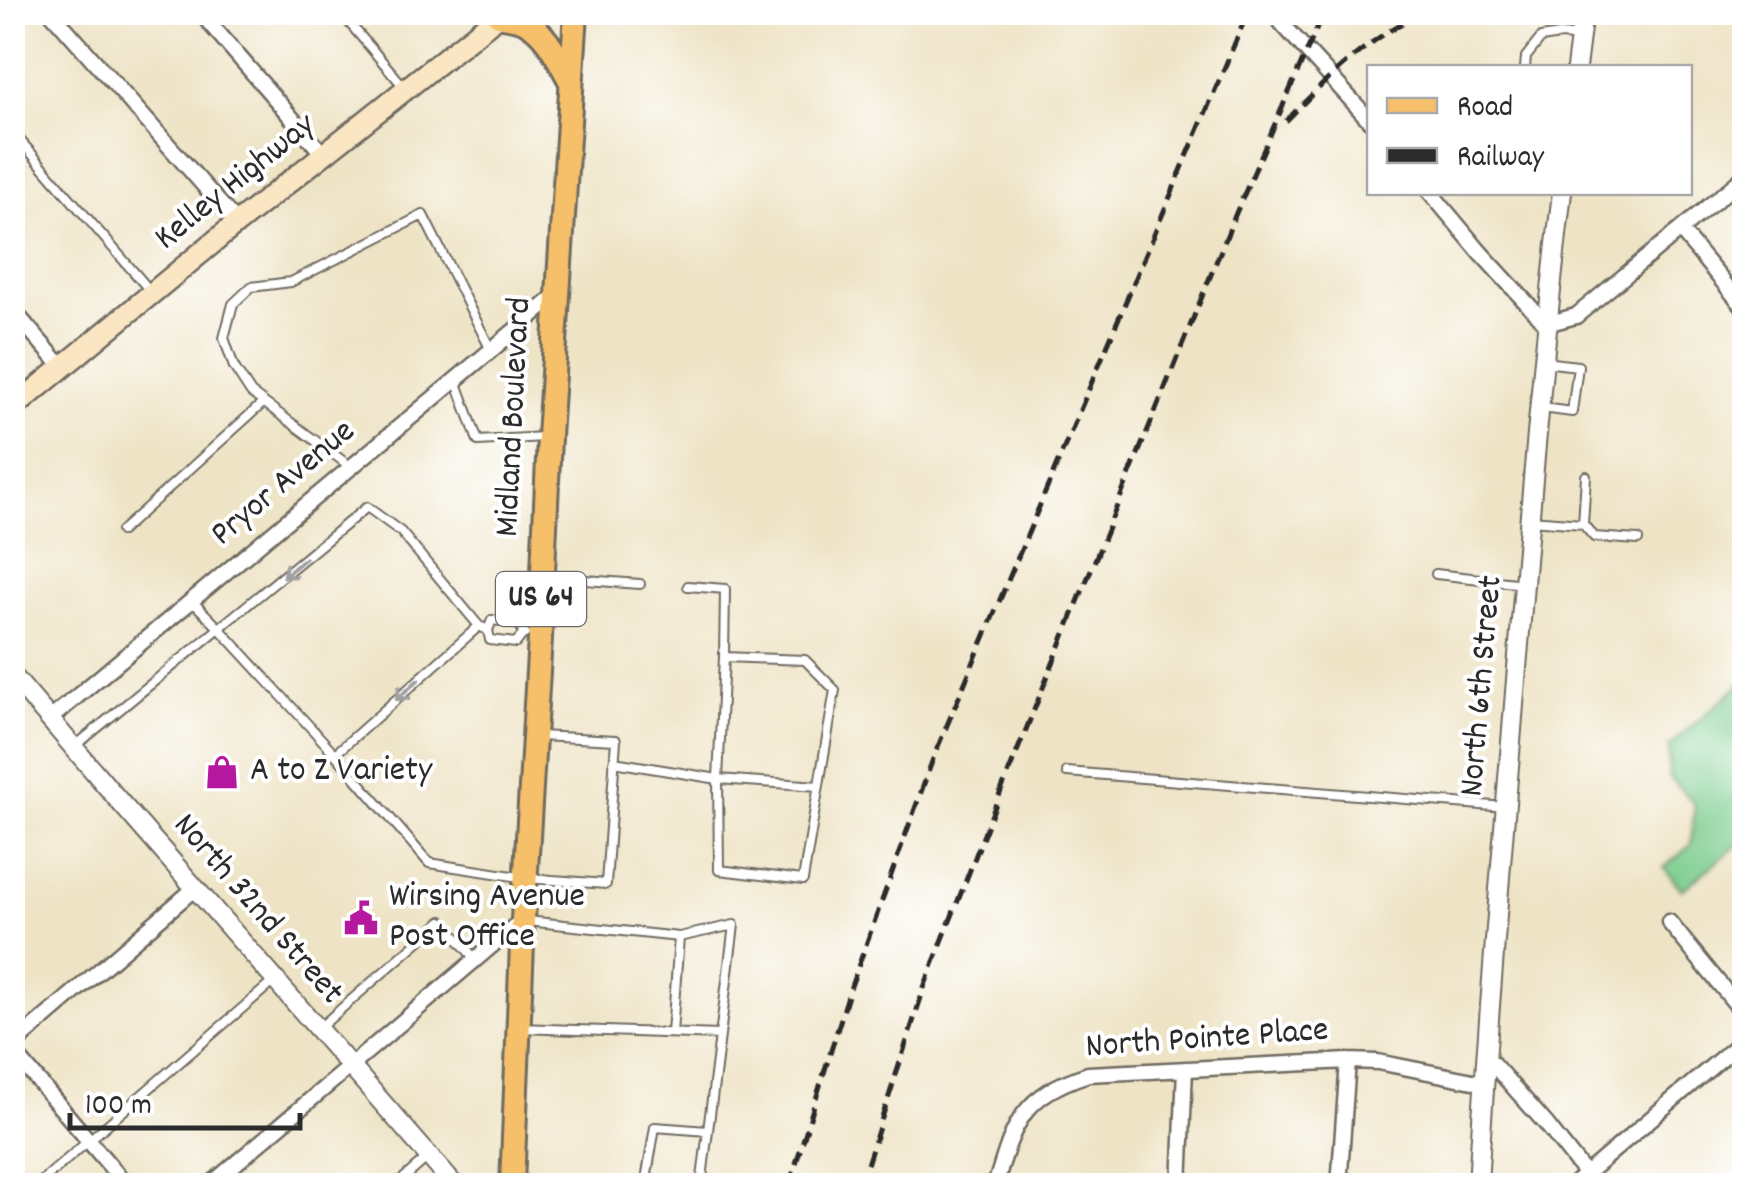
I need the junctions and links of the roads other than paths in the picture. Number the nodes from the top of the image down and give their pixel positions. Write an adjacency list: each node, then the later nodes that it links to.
1 (51, 12): 19 (street)
2 (200, 12): 15 (street)
3 (340, 12): 12 (lane)
4 (576, 12): 11 (main road, Midland Boulevard / US 64)
5 (1272, 12): 13 (street)
6 (1583, 12): 8 (street)
7 (500, 13): 11 (main road); 12 (main road, Kelley Highway)
8 (1580, 37): 9 (lane); 10 (street)
9 (1525, 65)
10 (1576, 65)
11 (571, 82): 22 (main road, Midland Boulevard / US 64)
12 (406, 89): 15 (main road, Kelley Highway)
13 (1367, 117)
14 (12, 132): 21 (lane)
15 (323, 154): 19 (main road, Kelley Highway)
16 (1744, 177): 20 (street)
17 (1432, 195): 25 (street)
18 (1562, 195): 25 (street, North 6th Street)
19 (237, 224): 21 (main road, Kelley Highway)
20 (1680, 230): 23 (street); 25 (street)
21 (152, 293): 28 (main road, Kelley Highway)
22 (556, 295): 26 (street, Pryor Avenue); 33 (main road, Midland Boulevard / US 64)
23 (1744, 306)
24 (12, 309): 28 (street)
25 (1546, 324): 27 (street, North 6th Street)
26 (490, 350): 29 (street, Pryor Avenue); 30 (lane)
27 (1543, 362): 32 (street, North 6th Street); 32 (lane)
28 (62, 367): 31 (main road, Kelley Highway)
29 (456, 378): 33 (lane); 34 (street, Pryor Avenue)
30 (263, 403): 34 (lane); 38 (lane)
31 (12, 408)
32 (1539, 408): 36 (street, North 6th Street)
33 (549, 436): 41 (main road, Midland Boulevard / US 64)
34 (351, 467): 45 (street, Pryor Avenue)
35 (1586, 476): 37 (lane)
36 (1530, 520): 37 (lane); 43 (street, North 6th Street)
37 (1583, 524): 39 (lane)
38 (121, 531)
39 (1638, 540)
40 (1436, 574): 43 (lane)
41 (542, 577): 42 (lane); 48 (main road, Midland Boulevard / US 64)
42 (640, 584)
43 (1524, 584): 59 (street, North 6th Street)
44 (688, 586): 49 (lane)
45 (191, 600): 47 (lane); 51 (street, Pryor Avenue)
46 (483, 628): 47 (lane, one-way to 47); 48 (lane); 48 (lane); 54 (lane, one-way to 54)
47 (220, 629): 53 (lane); 54 (lane)
48 (532, 636): 52 (main road, Midland Boulevard / US 64)
49 (724, 657): 57 (lane); 58 (lane)
50 (12, 675): 51 (street, North 32nd Street)
51 (50, 719): 53 (street, North 32nd Street)
52 (534, 736): 55 (lane); 60 (main road, Midland Boulevard / US 64)
53 (74, 747): 61 (street, North 32nd Street)
54 (335, 754): 60 (lane)
55 (614, 762): 57 (lane); 60 (lane)
56 (1067, 772): 59 (lane)
57 (718, 780): 58 (lane); 58 (lane)
58 (819, 786)
59 (1506, 807): 74 (street, North 6th Street)
60 (526, 878): 62 (main road, Midland Boulevard / US 64)
61 (194, 888): 66 (street, North 32nd Street); 73 (street)
62 (523, 920): 64 (lane); 65 (street); 68 (main road, Midland Boulevard / US 64)
63 (1670, 922): 67 (street)
64 (679, 937): 70 (lane); 71 (lane)
65 (476, 960): 69 (lane); 76 (street)
66 (275, 980): 69 (street, North 32nd Street); 80 (lane)
67 (1744, 1014)
68 (518, 1028): 70 (lane); 88 (main road, Midland Boulevard / US 64)
69 (318, 1029): 76 (street, North 32nd Street)
70 (672, 1033): 71 (lane)
71 (720, 1035): 79 (lane)
72 (1744, 1039): 82 (street)
73 (12, 1048): 80 (street)
74 (1485, 1055): 78 (street, North 6th Street); 82 (street)
75 (1348, 1061): 77 (street, North Pointe Place); 78 (street, North Pointe Place); 93 (street)
76 (350, 1066): 81 (street, North 32nd Street); 85 (street)
77 (1185, 1069): 91 (street, North Pointe Place); 92 (street)
78 (1484, 1083): 94 (street, North 6th Street)
79 (708, 1131): 89 (lane); 90 (lane)
80 (90, 1141): 83 (lane); 84 (street)
81 (430, 1156): 86 (lane); 87 (street, North 32nd Street)
82 (1590, 1180): 95 (street)
83 (36, 1186)
84 (127, 1186)
85 (208, 1186)
86 (394, 1186)
87 (455, 1186)
88 (512, 1186)
89 (645, 1186)
90 (701, 1186)
91 (995, 1186)
92 (1180, 1186)
93 (1340, 1186)
94 (1478, 1186)
95 (1572, 1186)

